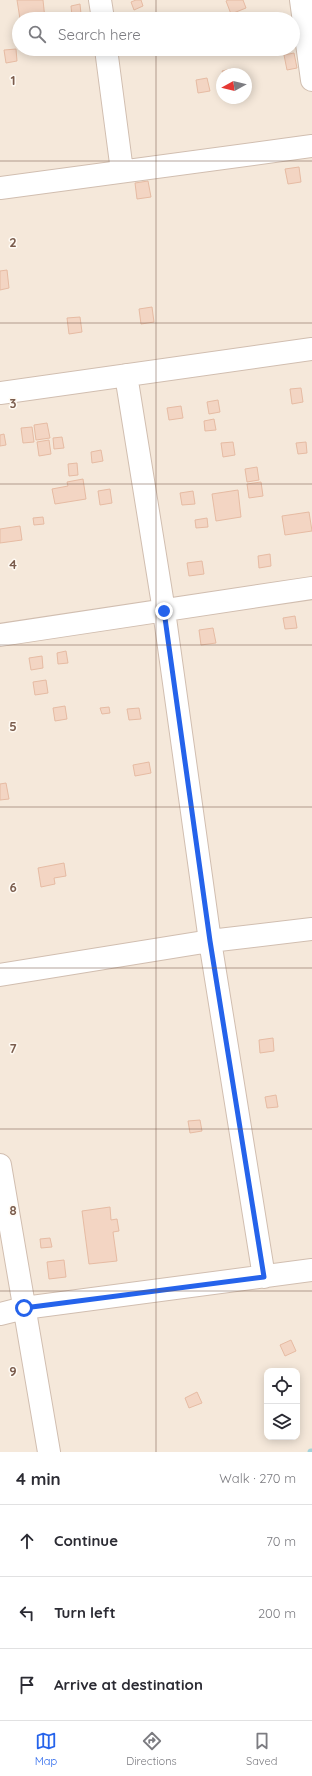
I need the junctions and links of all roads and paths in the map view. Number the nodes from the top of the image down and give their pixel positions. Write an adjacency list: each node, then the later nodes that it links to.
1 (100, 0): 3 (street)
2 (301, 0): 5 (street)
3 (102, 12)
4 (107, 56): 7 (street)
5 (312, 80)
6 (312, 146): 7 (street)
7 (122, 171): 8 (street)
8 (0, 188)
9 (312, 349): 10 (street)
10 (126, 375): 11 (street); 13 (street)
11 (0, 393)
12 (312, 588): 13 (street)
13 (164, 611): 14 (street); 16 (street)
14 (0, 635)
15 (312, 928): 16 (street)
16 (210, 941): 17 (street); 20 (street)
17 (0, 975)
18 (0, 1164): 21 (street)
19 (312, 1270): 20 (street)
20 (264, 1277): 21 (street)
21 (24, 1308): 22 (street); 23 (street)
22 (0, 1314)
23 (49, 1452)

